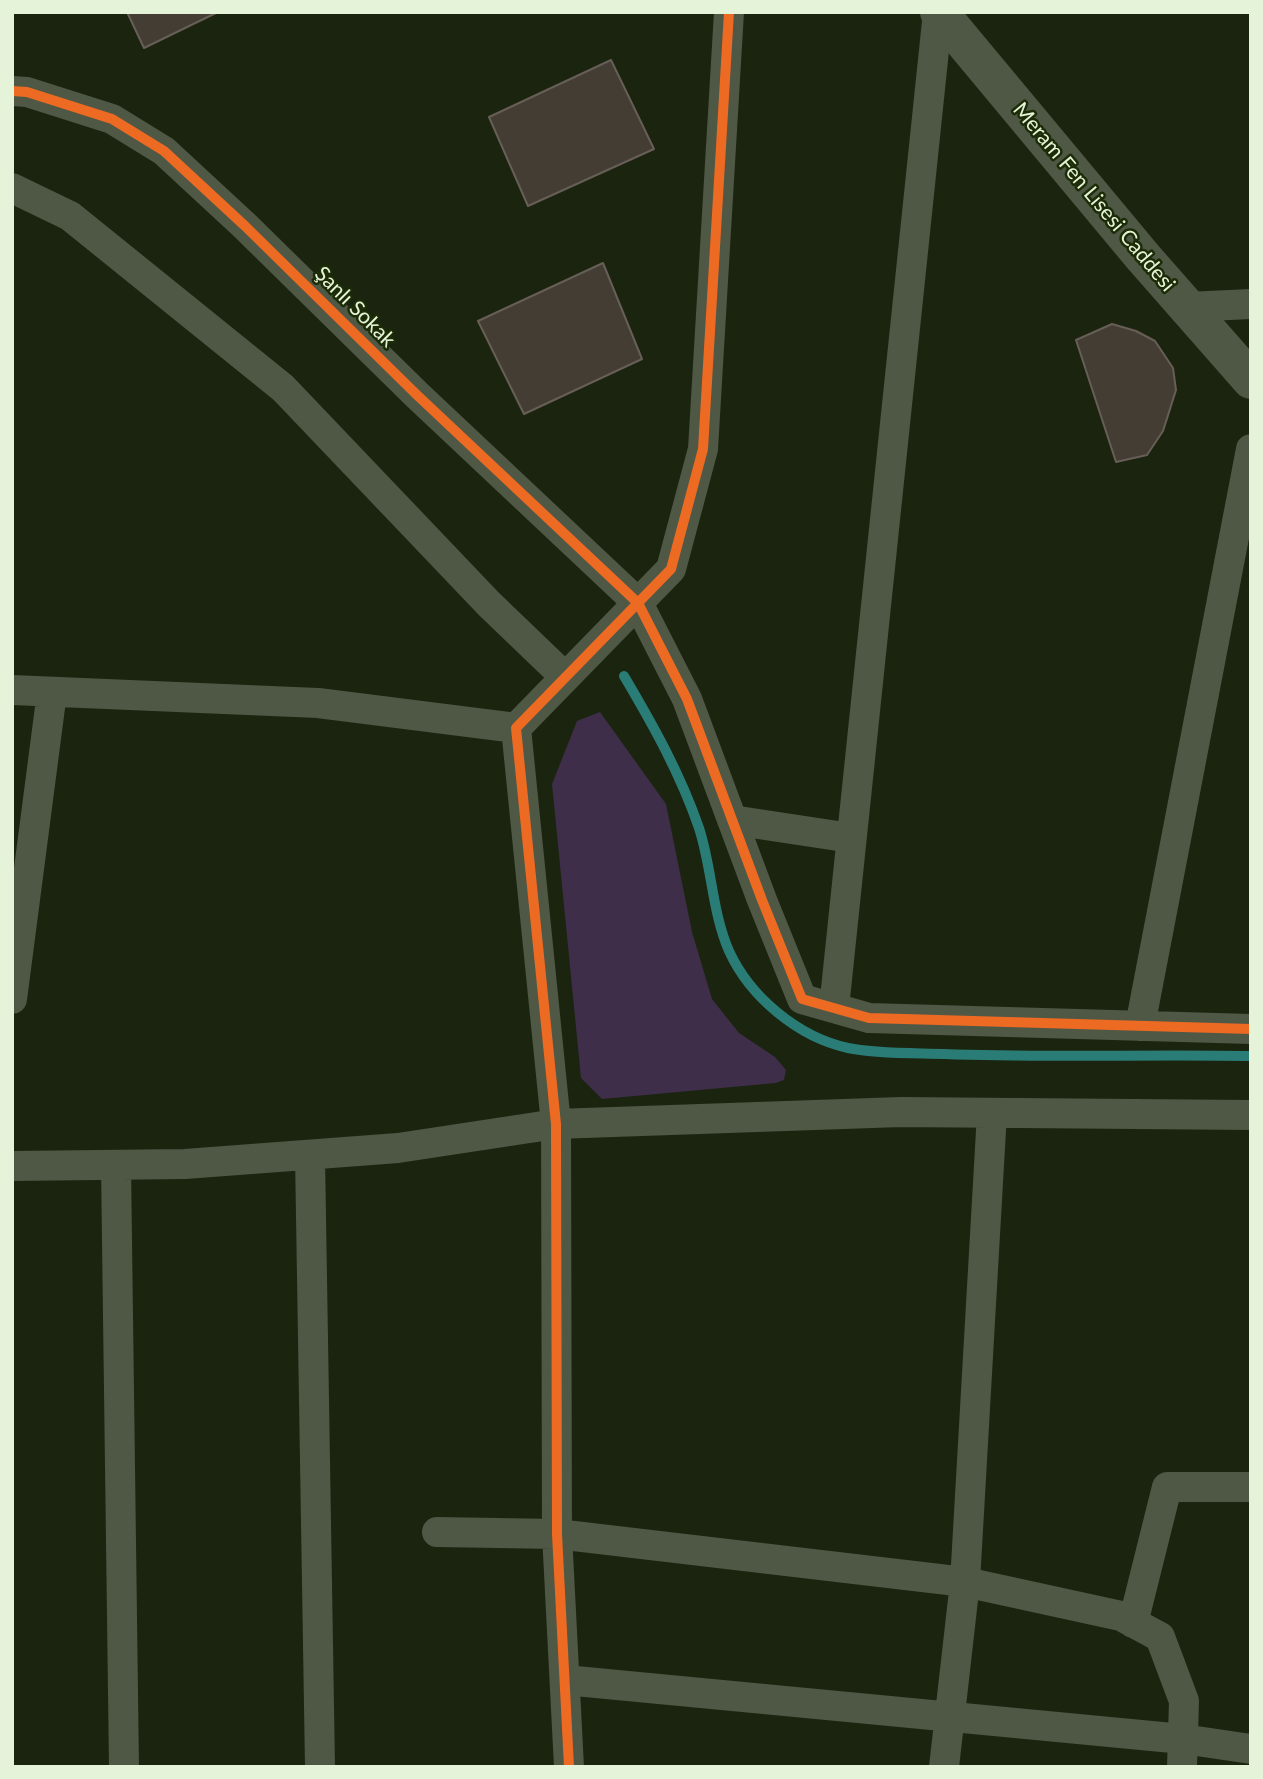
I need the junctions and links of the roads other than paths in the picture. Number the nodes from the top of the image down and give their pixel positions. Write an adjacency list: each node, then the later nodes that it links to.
1 (729, 12): 9 (street)
2 (938, 12): 6 (street, Meram Fen Lisesi Caddesi); 15 (street)
3 (12, 91): 9 (street, Şanlı Sokak)
4 (12, 188): 10 (street)
5 (1251, 304): 6 (street)
6 (1187, 307): 7 (street, Meram Fen Lisesi Caddesi)
7 (1251, 380)
8 (1251, 449): 18 (street)
9 (638, 603): 10 (street); 14 (street, Şanlı Sokak)
10 (565, 677): 13 (street)
11 (12, 690): 12 (street)
12 (52, 692): 13 (street); 16 (street)
13 (516, 728): 22 (street)
14 (733, 820): 15 (street); 17 (street, Şanlı Sokak)
15 (852, 838): 17 (street)
16 (12, 999)
17 (834, 1008): 18 (street)
18 (1140, 1026): 19 (street)
19 (1251, 1030)
20 (992, 1113): 21 (street); 22 (street); 29 (street)
21 (1251, 1115)
22 (556, 1124): 23 (street); 28 (street)
23 (310, 1155): 24 (street); 36 (street)
24 (116, 1165): 25 (street); 35 (street)
25 (12, 1166)
26 (1251, 1487): 30 (street)
27 (437, 1532): 28 (street)
28 (557, 1534): 29 (street); 31 (street)
29 (965, 1582): 30 (street); 32 (street)
30 (1133, 1623): 34 (street)
31 (565, 1680): 32 (street); 37 (street)
32 (950, 1718): 34 (street); 38 (street)
33 (1251, 1749): 34 (street)
34 (1182, 1753)
35 (124, 1767)
36 (320, 1767)
37 (569, 1767)
38 (944, 1767)

